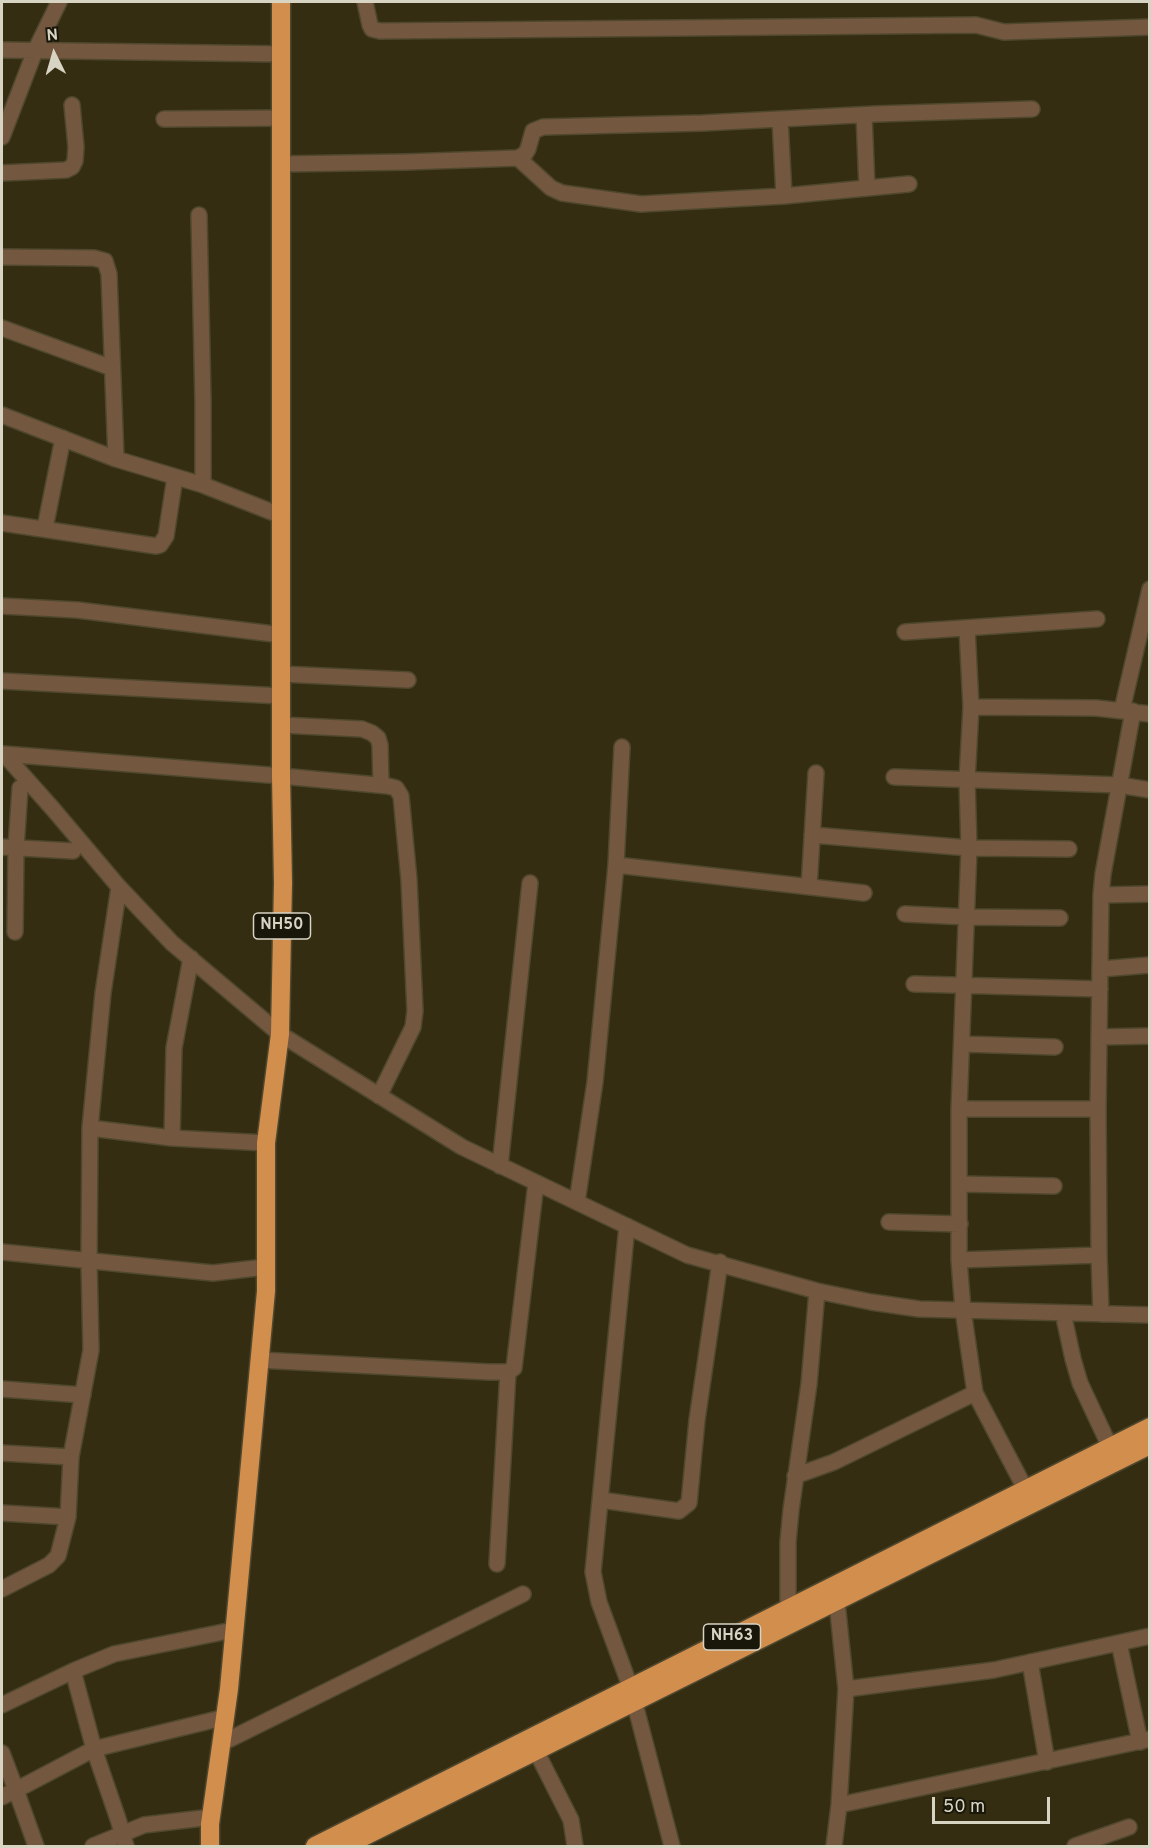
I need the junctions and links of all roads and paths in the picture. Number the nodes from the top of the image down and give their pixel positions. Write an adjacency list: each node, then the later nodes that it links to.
1 (59, 2): 6 (street)
2 (281, 2): 7 (highway, NH50)
3 (365, 2): 4 (street)
4 (1149, 27)
5 (2, 50): 6 (street)
6 (35, 51): 7 (street); 14 (street)
7 (281, 54): 11 (highway, NH50)
8 (72, 105): 17 (street)
9 (1032, 110): 10 (street)
10 (864, 115): 13 (street); 19 (street)
11 (281, 118): 12 (street); 16 (highway, NH50)
12 (164, 119)
13 (780, 119): 15 (street); 20 (street)
14 (2, 137)
15 (518, 158): 16 (street); 20 (street)
16 (280, 164): 30 (highway, NH50)
17 (2, 173)
18 (909, 184): 19 (street)
19 (867, 188): 20 (street)
20 (784, 196)
21 (199, 215): 29 (street)
22 (2, 257): 24 (street)
23 (2, 328): 24 (street)
24 (112, 368): 27 (street)
25 (2, 415): 26 (street)
26 (63, 438): 27 (street); 32 (street)
27 (116, 459): 28 (street)
28 (175, 477): 29 (street); 32 (street)
29 (202, 485): 30 (street)
30 (282, 516): 38 (highway, NH50)
31 (2, 523): 32 (street)
32 (45, 528)
33 (1149, 589): 39 (street)
34 (2, 606): 38 (street)
35 (1097, 619): 36 (street)
36 (967, 628): 37 (street); 44 (street)
37 (905, 632)
38 (282, 635): 40 (highway, NH50)
39 (1143, 644): 45 (street)
40 (281, 674): 41 (street); 43 (highway, NH50)
41 (408, 680)
42 (2, 681): 43 (street)
43 (281, 696): 47 (highway, NH50)
44 (971, 707): 45 (street); 53 (street)
45 (1128, 710): 46 (street); 55 (street)
46 (1149, 714)
47 (281, 725): 51 (highway, NH50); 54 (street)
48 (622, 747): 63 (street)
49 (3, 754): 51 (street); 65 (street)
50 (816, 772): 58 (street)
51 (281, 776): 54 (street); 80 (highway, NH50)
52 (894, 777): 53 (street)
53 (967, 780): 55 (street); 60 (street)
54 (381, 785): 85 (street)
55 (1119, 785): 57 (street); 69 (street)
56 (20, 788): 59 (street)
57 (1149, 790)
58 (812, 835): 60 (street); 66 (street)
59 (9, 847): 62 (street); 73 (street)
60 (969, 848): 61 (street); 71 (street)
61 (1069, 849)
62 (73, 851)
63 (616, 865): 66 (street); 95 (street)
64 (530, 883): 91 (street)
65 (119, 887): 74 (street); 88 (street)
66 (809, 887): 67 (street)
67 (864, 893)
68 (1149, 894): 69 (street)
69 (1101, 895): 76 (street)
70 (905, 914): 71 (street)
71 (967, 917): 72 (street); 78 (street)
72 (1060, 918)
73 (15, 932)
74 (191, 958): 80 (street); 89 (street)
75 (1149, 966): 76 (street)
76 (1101, 969): 79 (street)
77 (914, 984): 78 (street)
78 (964, 986): 79 (street); 83 (street)
79 (1101, 989): 82 (street)
80 (280, 1034): 85 (street); 90 (highway, NH50)
81 (1149, 1036): 82 (street)
82 (1099, 1037): 87 (street)
83 (962, 1044): 84 (street); 86 (street)
84 (1055, 1047)
85 (379, 1096): 91 (street)
86 (958, 1109): 87 (street); 93 (street)
87 (1098, 1109): 100 (street)
88 (90, 1128): 89 (street); 102 (street)
89 (172, 1137): 90 (street)
90 (266, 1143): 104 (highway, NH50)
91 (500, 1166): 92 (street)
92 (536, 1183): 95 (street); 111 (street)
93 (960, 1184): 94 (street); 97 (street)
94 (1054, 1186)
95 (577, 1202): 98 (street)
96 (889, 1222): 97 (street)
97 (960, 1224): 101 (street)
98 (627, 1226): 103 (street); 121 (street)
99 (2, 1252): 102 (street)
100 (1099, 1255): 101 (street); 108 (street)
101 (959, 1260): 106 (street)
102 (89, 1261): 104 (street); 114 (street)
103 (720, 1262): 105 (street); 121 (street)
104 (266, 1267): 110 (highway, NH50)
105 (817, 1291): 106 (street); 119 (street)
106 (963, 1310): 107 (street); 113 (street)
107 (1063, 1313): 108 (street); 116 (street)
108 (1101, 1314): 109 (street)
109 (1149, 1315)
110 (259, 1360): 111 (street); 129 (highway, NH50)
111 (508, 1372): 124 (street)
112 (2, 1389): 114 (street)
113 (975, 1392): 119 (street); 120 (street)
114 (83, 1395): 118 (street)
115 (1148, 1436): 116 (highway, NH63); 120 (highway, NH63)
116 (1110, 1447): 120 (highway, NH63)
117 (2, 1453): 118 (street)
118 (71, 1457): 123 (street)
119 (795, 1476): 128 (street)
120 (1029, 1496): 127 (highway, NH63)
121 (601, 1500): 135 (street)
122 (2, 1514): 123 (street)
123 (68, 1517): 125 (street)
124 (497, 1564)
125 (2, 1589)
126 (523, 1594): 139 (street)
127 (835, 1595): 128 (highway, NH63); 134 (street); 135 (highway, NH63)
128 (788, 1608): 135 (highway, NH63)
129 (233, 1630): 133 (street); 137 (highway, NH50)
130 (1149, 1636): 131 (street)
131 (1119, 1642): 132 (street); 138 (street)
132 (1030, 1662): 134 (street); 143 (street)
133 (73, 1671): 136 (street); 141 (street)
134 (846, 1689): 145 (street)
135 (632, 1696): 140 (highway, NH63); 156 (street)
136 (2, 1705)
137 (226, 1717): 139 (highway, NH50); 141 (street)
138 (1144, 1740): 143 (street)
139 (222, 1743): 146 (highway, NH50)
140 (533, 1744): 147 (highway, NH63); 155 (street)
141 (94, 1749): 144 (street); 149 (street)
142 (2, 1753): 144 (street)
143 (1047, 1762): 145 (street)
144 (9, 1794): 150 (street)
145 (839, 1805): 157 (street)
146 (212, 1817): 149 (street); 152 (highway, NH50)
147 (379, 1822): 153 (highway, NH63); 154 (highway, NH63)
148 (1129, 1827): 158 (street)
149 (124, 1840): 151 (street)
150 (36, 1846)
151 (93, 1846)
152 (210, 1846)
153 (315, 1846)
154 (345, 1846)
155 (575, 1846)
156 (672, 1846)
157 (834, 1846)
158 (1080, 1846)

